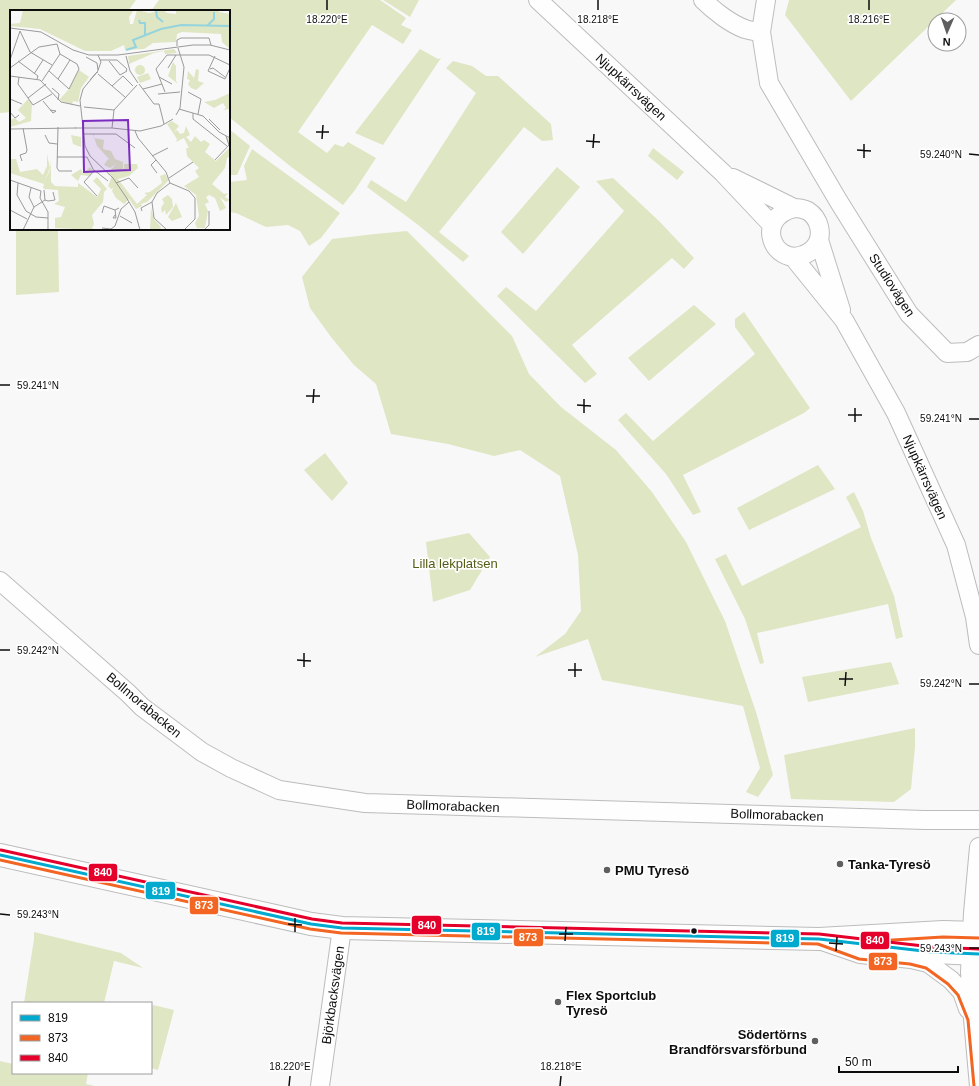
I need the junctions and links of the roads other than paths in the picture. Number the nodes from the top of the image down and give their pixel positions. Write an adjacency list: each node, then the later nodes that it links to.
1 (538, 0): 5 (street, Njupkärrsvägen)
2 (703, 0): 4 (street)
3 (766, 0): 4 (street, Studiovägen)
4 (761, 32): 6 (street, Studiovägen)
5 (723, 173): 7 (street, Njupkärrsvägen); 8 (street, Njupkärrsvägen)
6 (840, 202): 7 (street); 9 (street); 12 (street, Studiovägen)
7 (801, 210): 8 (street); 9 (street, Njupkärrsvägen)
8 (772, 225): 10 (street, Njupkärrsvägen)
9 (819, 236): 10 (street); 11 (street, Njupkärrsvägen)
10 (793, 257): 11 (street, Njupkärrsvägen)
11 (844, 320): 14 (street, Njupkärrsvägen)
12 (979, 345)
13 (0, 581): 15 (street, Bollmorabacken)
14 (979, 645)
15 (979, 820)
16 (979, 847): 20 (street)
17 (0, 855): 18 (street)
18 (342, 928): 19 (street); 23 (street, Björkbacksvägen)
19 (819, 940): 20 (street); 21 (street)
20 (975, 943): 21 (street)
21 (972, 1019): 22 (street)
22 (979, 1079)
23 (320, 1086)

